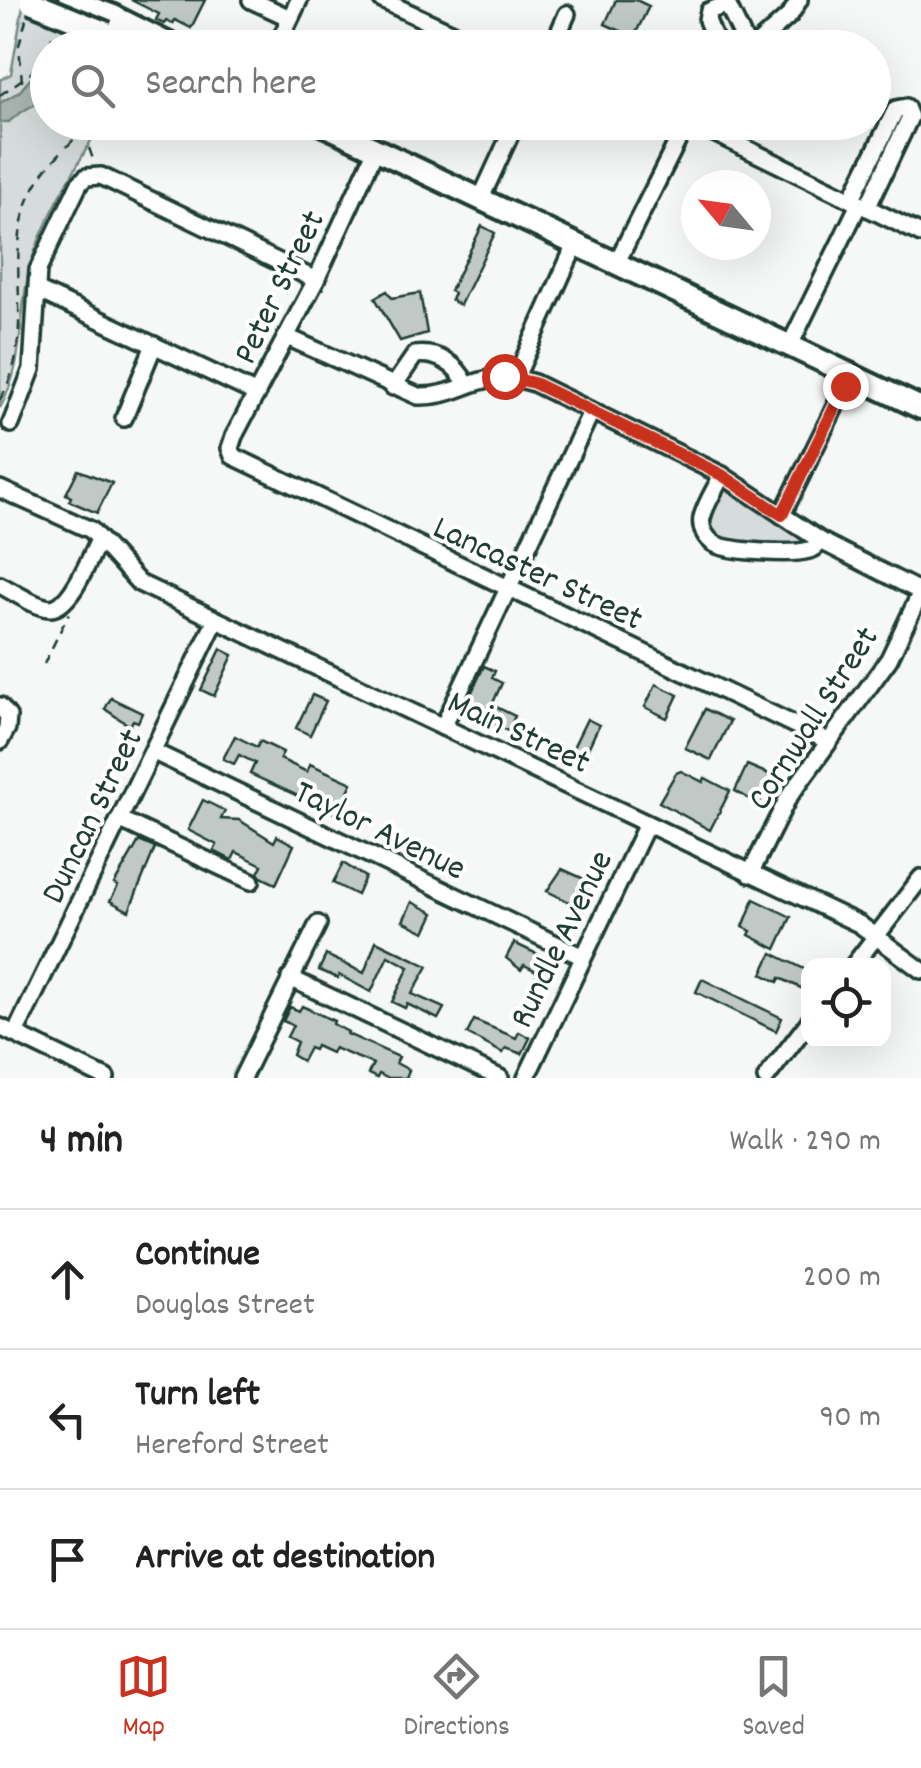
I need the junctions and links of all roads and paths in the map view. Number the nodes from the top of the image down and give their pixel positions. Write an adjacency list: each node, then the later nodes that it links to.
1 (69, 0): 9 (main road)
2 (251, 0): 8 (street)
3 (299, 0): 8 (street)
4 (382, 0): 13 (street)
5 (799, 0): 17 (street)
6 (29, 1): 9 (main road, bridge); 19 (path)
7 (568, 14): 14 (street)
8 (290, 18): 12 (street)
9 (110, 24): 10 (main road); 11 (main road)
10 (118, 30)
11 (127, 30)
12 (284, 30)
13 (446, 30)
14 (560, 30)
15 (711, 30): 16 (street)
16 (740, 30)
17 (772, 30)
18 (30, 72): 19 (path)
19 (22, 82): 20 (path)
20 (0, 96)
21 (891, 123): 31 (street)
22 (87, 140): 29 (path)
23 (355, 140): 28 (main road)
24 (508, 140): 30 (street)
25 (680, 140): 34 (street)
26 (726, 140): 31 (street)
27 (884, 140): 31 (street)
28 (376, 150): 30 (main road); 35 (street, Peter Street)
29 (101, 176): 35 (street); 36 (street)
30 (481, 198): 33 (main road)
31 (859, 204): 32 (street); 39 (street)
32 (921, 234)
33 (576, 243): 34 (main road); 41 (street)
34 (618, 262): 39 (main road)
35 (316, 280): 37 (street, Peter Street)
36 (37, 290): 38 (street); 48 (street)
37 (287, 337): 43 (street); 44 (street, Peter Street)
38 (154, 345): 44 (street); 47 (street)
39 (790, 345): 40 (main road)
40 (851, 374): 45 (main road); 52 (street)
41 (516, 377): 42 (street); 46 (street)
42 (466, 384): 43 (street); 43 (street)
43 (393, 387)
44 (256, 394): 49 (street, Peter Street)
45 (921, 408)
46 (590, 412): 50 (street); 56 (street)
47 (124, 418)
48 (11, 424)
49 (230, 448): 56 (street, Lancaster Street)
50 (722, 475): 52 (street); 54 (street)
51 (0, 490): 53 (street, Main Street)
52 (782, 515): 54 (street)
53 (98, 540): 55 (street); 60 (street, Main Street)
54 (820, 541): 57 (street)
55 (0, 585)
56 (508, 590): 64 (street); 66 (street, Lancaster Street)
57 (921, 592): 66 (street, Cornwall Street)
58 (72, 607): 61 (path)
59 (58, 615): 61 (path)
60 (216, 620): 64 (street, Main Street); 67 (street, Duncan Street)
61 (62, 626): 62 (path)
62 (44, 664)
63 (4, 711): 65 (street)
64 (443, 727): 69 (street, Main Street)
65 (0, 741)
66 (828, 741): 70 (street, Cornwall Street)
67 (154, 752): 68 (street, Duncan Street); 75 (street, Taylor Avenue)
68 (121, 820): 72 (street); 79 (street, Duncan Street)
69 (647, 824): 70 (street, Main Street); 75 (street, Rundle Avenue)
70 (750, 874): 74 (street, Main Street)
71 (921, 878): 74 (street)
72 (250, 882)
73 (318, 924): 78 (street)
74 (876, 935): 76 (street); 77 (street, Main Street)
75 (583, 957): 85 (street, Rundle Avenue)
76 (859, 958)
77 (921, 970)
78 (290, 978): 83 (street); 84 (street)
79 (4, 1030): 82 (street)
80 (801, 1032): 81 (street)
81 (768, 1077)
82 (106, 1078)
83 (242, 1078)
84 (500, 1078)
85 (526, 1078)

